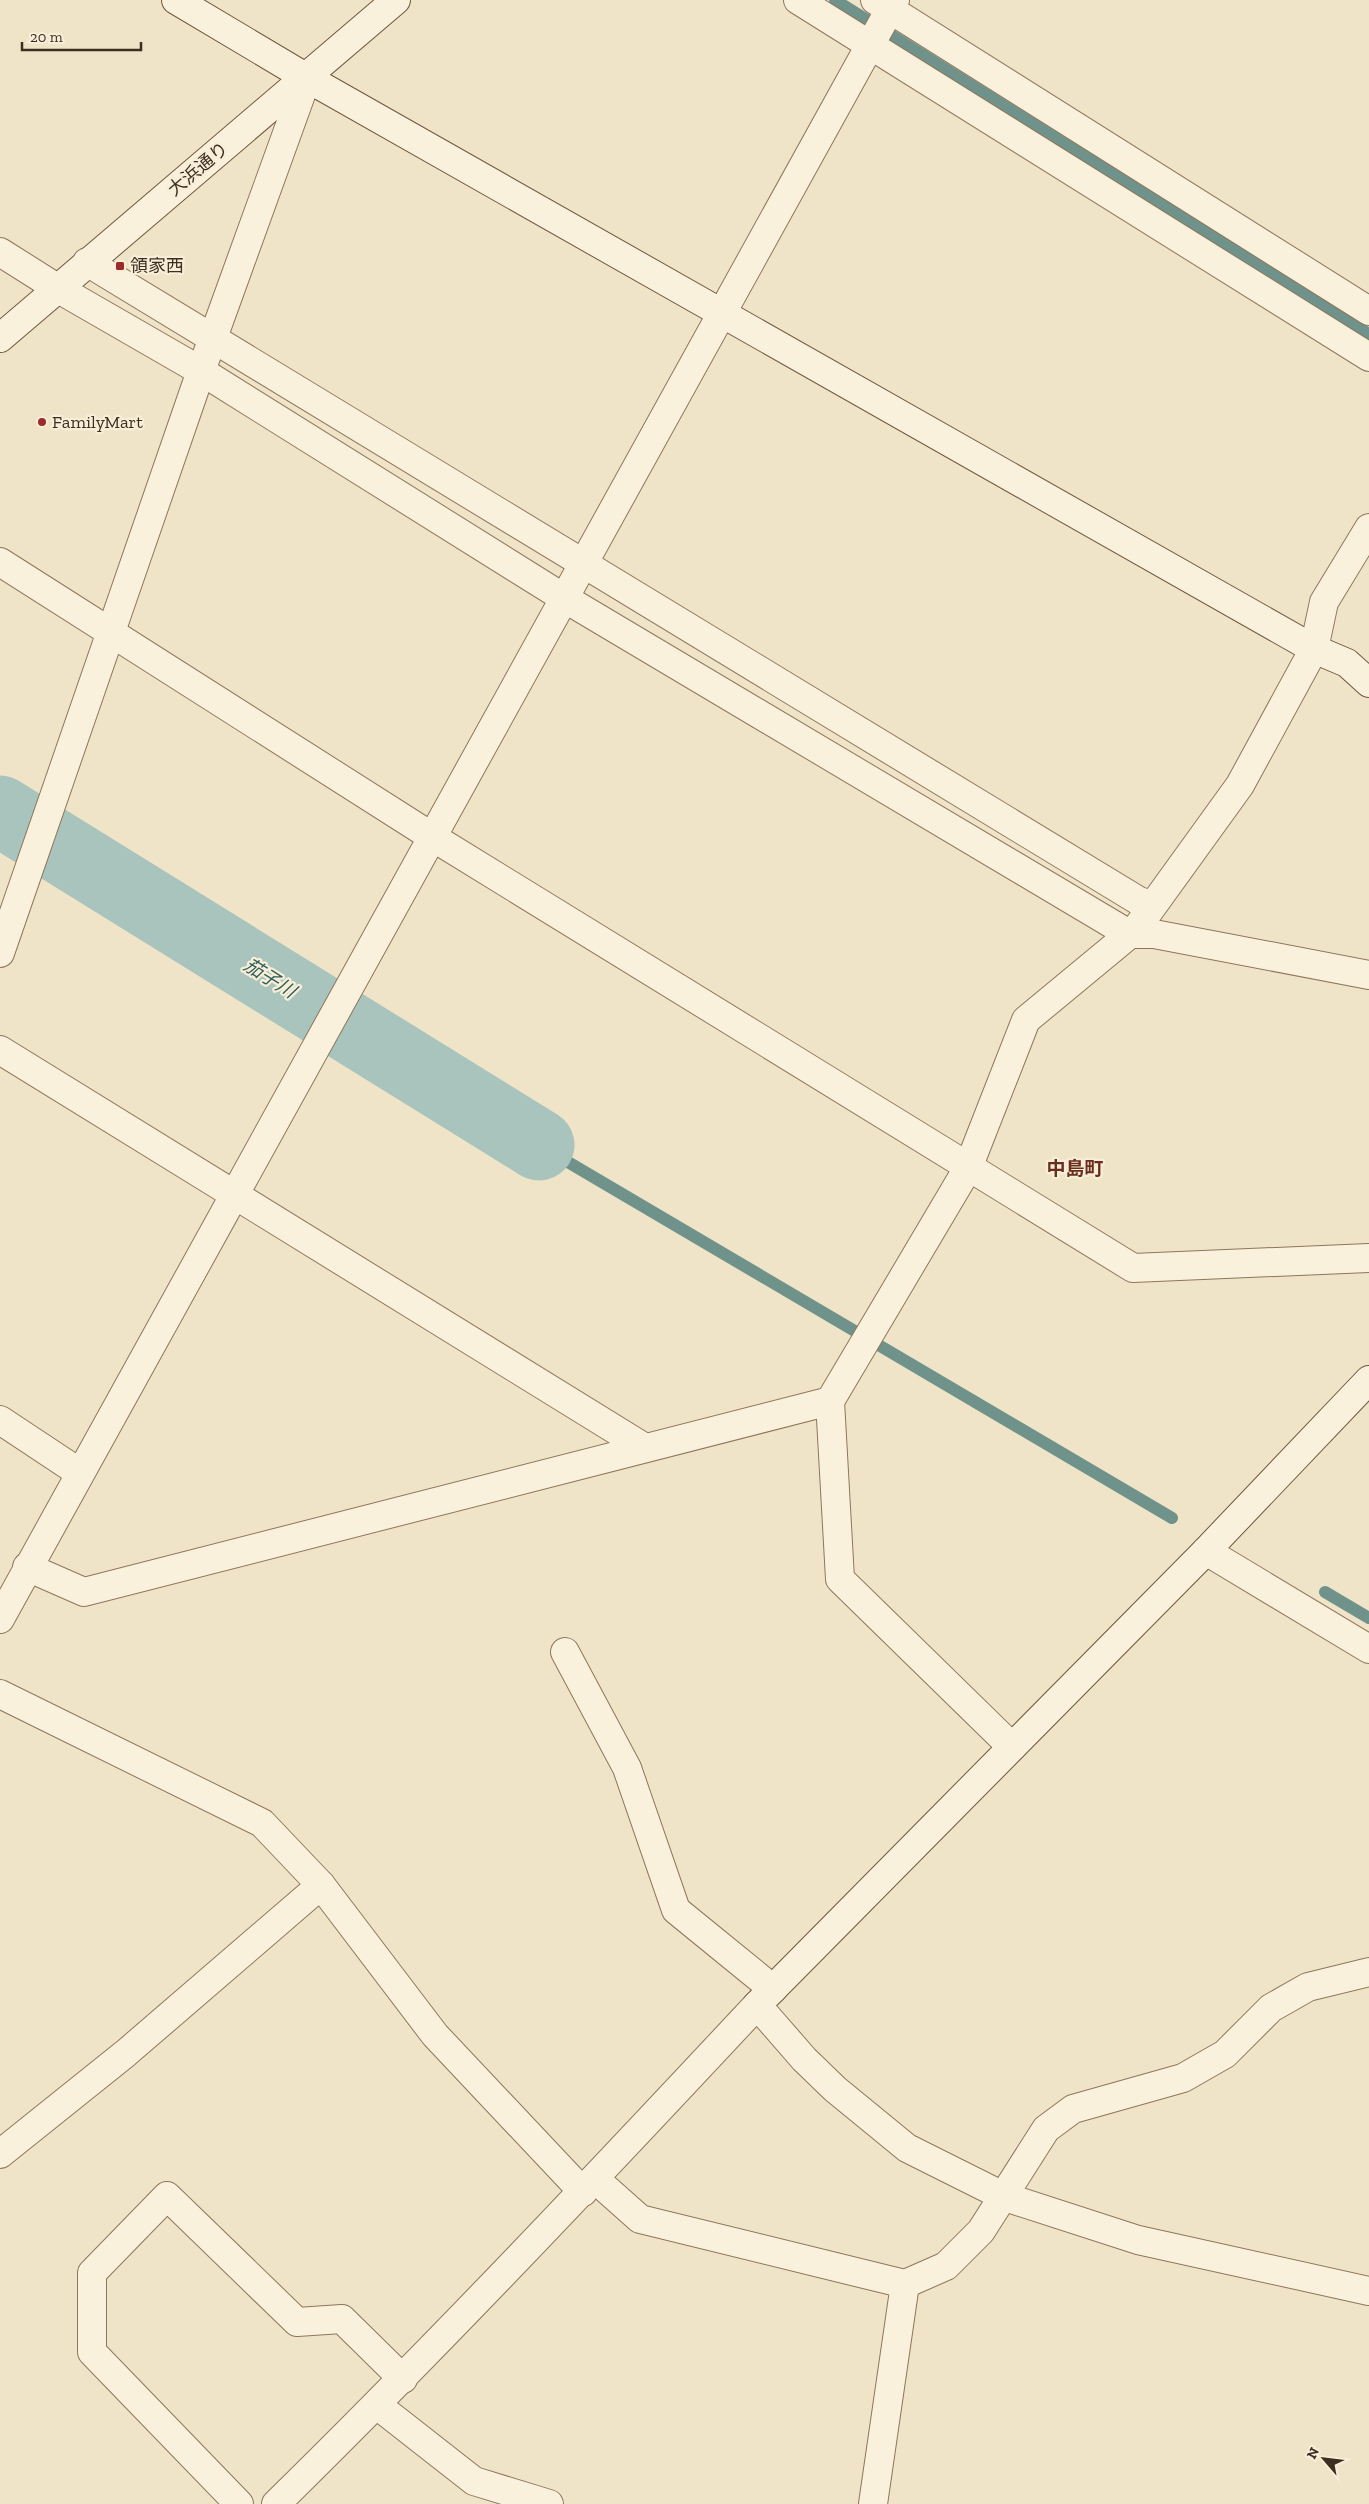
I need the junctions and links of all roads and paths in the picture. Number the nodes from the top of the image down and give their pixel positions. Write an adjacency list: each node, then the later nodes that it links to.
1 (396, 0): 5 (street, 大浜通り)
2 (798, 0): 4 (street)
3 (183, 2): 5 (street)
4 (881, 19): 9 (street); 10 (street); 13 (street)
5 (307, 78): 7 (street, 大浜通り); 10 (street); 12 (street)
6 (0, 252): 8 (street)
7 (87, 262): 8 (street, 大浜通り); 12 (street)
8 (57, 288): 11 (street, 大浜通り); 14 (street)
9 (1369, 311)
10 (721, 313): 17 (street); 20 (street)
11 (0, 338)
12 (213, 338): 14 (street); 17 (street)
13 (1369, 357)
14 (201, 370): 18 (street); 19 (street)
15 (1369, 528): 20 (street)
16 (0, 562): 19 (street)
17 (582, 564): 18 (street); 24 (street)
18 (564, 598): 23 (street); 24 (street)
19 (110, 630): 23 (street); 25 (street)
20 (1314, 649): 21 (street); 24 (street)
21 (1358, 662): 22 (street)
22 (1369, 683)
23 (434, 838): 28 (street); 29 (street)
24 (1141, 920): 26 (street); 28 (street)
25 (0, 953)
26 (1369, 975)
27 (0, 1050): 29 (street)
28 (968, 1168): 30 (street); 32 (street)
29 (234, 1196): 34 (street); 35 (street)
30 (1369, 1258)
31 (1369, 1380): 36 (street)
32 (830, 1401): 34 (street); 42 (street)
33 (0, 1420): 35 (street)
34 (645, 1448): 37 (street)
35 (80, 1473): 37 (street)
36 (1206, 1551): 39 (street); 42 (street)
37 (28, 1567): 38 (street)
38 (0, 1619)
39 (1369, 1649)
40 (565, 1652): 45 (street)
41 (0, 1694): 43 (street)
42 (1012, 1747): 45 (street)
43 (321, 1885): 46 (street); 47 (street)
44 (1369, 1972): 48 (street)
45 (765, 1997): 47 (street); 48 (street)
46 (0, 2154)
47 (589, 2186): 49 (street); 51 (street)
48 (1005, 2197): 49 (street); 50 (street)
49 (905, 2284): 56 (street)
50 (1369, 2291)
51 (403, 2379): 52 (street); 53 (street)
52 (377, 2405): 54 (street); 55 (street)
53 (239, 2504)
54 (276, 2504)
55 (549, 2504)
56 (873, 2504)

